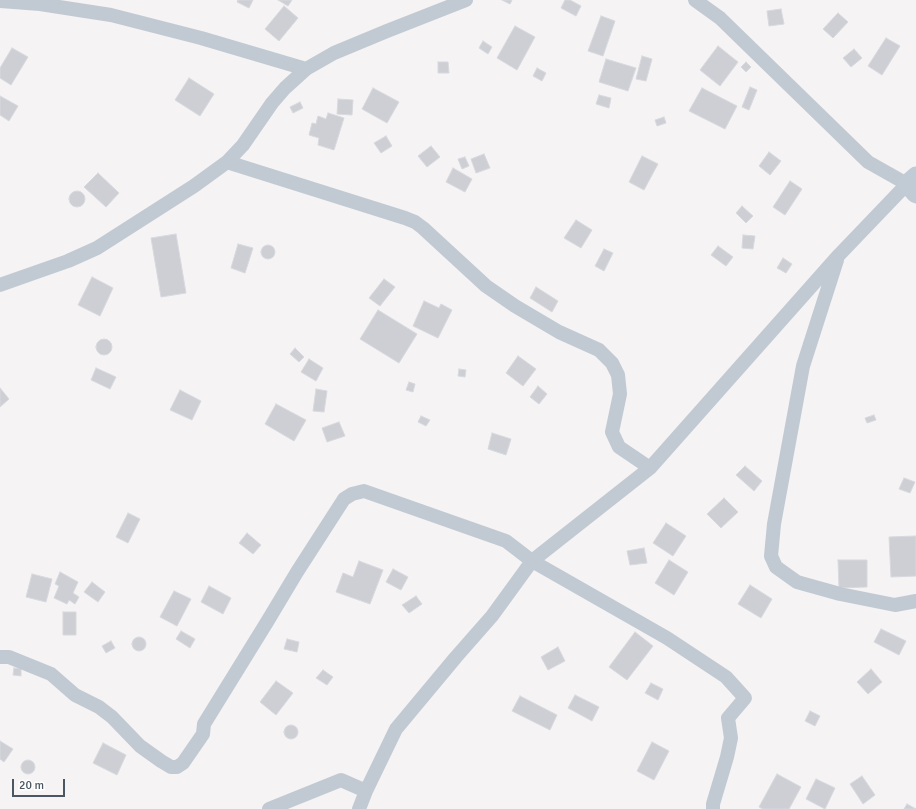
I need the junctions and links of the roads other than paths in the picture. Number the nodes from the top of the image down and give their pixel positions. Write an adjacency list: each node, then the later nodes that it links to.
1 (466, 0): 4 (street)
2 (695, 0): 6 (street)
3 (0, 1): 4 (street)
4 (306, 69): 5 (street)
5 (227, 162): 8 (street); 9 (street)
6 (913, 185): 7 (street)
7 (839, 255): 9 (street); 11 (street)
8 (0, 285)
9 (650, 468): 10 (street)
10 (532, 561): 12 (street); 13 (street); 16 (street)
11 (916, 601)
12 (0, 657)
13 (366, 791): 14 (street); 15 (street)
14 (269, 809)
15 (359, 809)
16 (713, 809)

